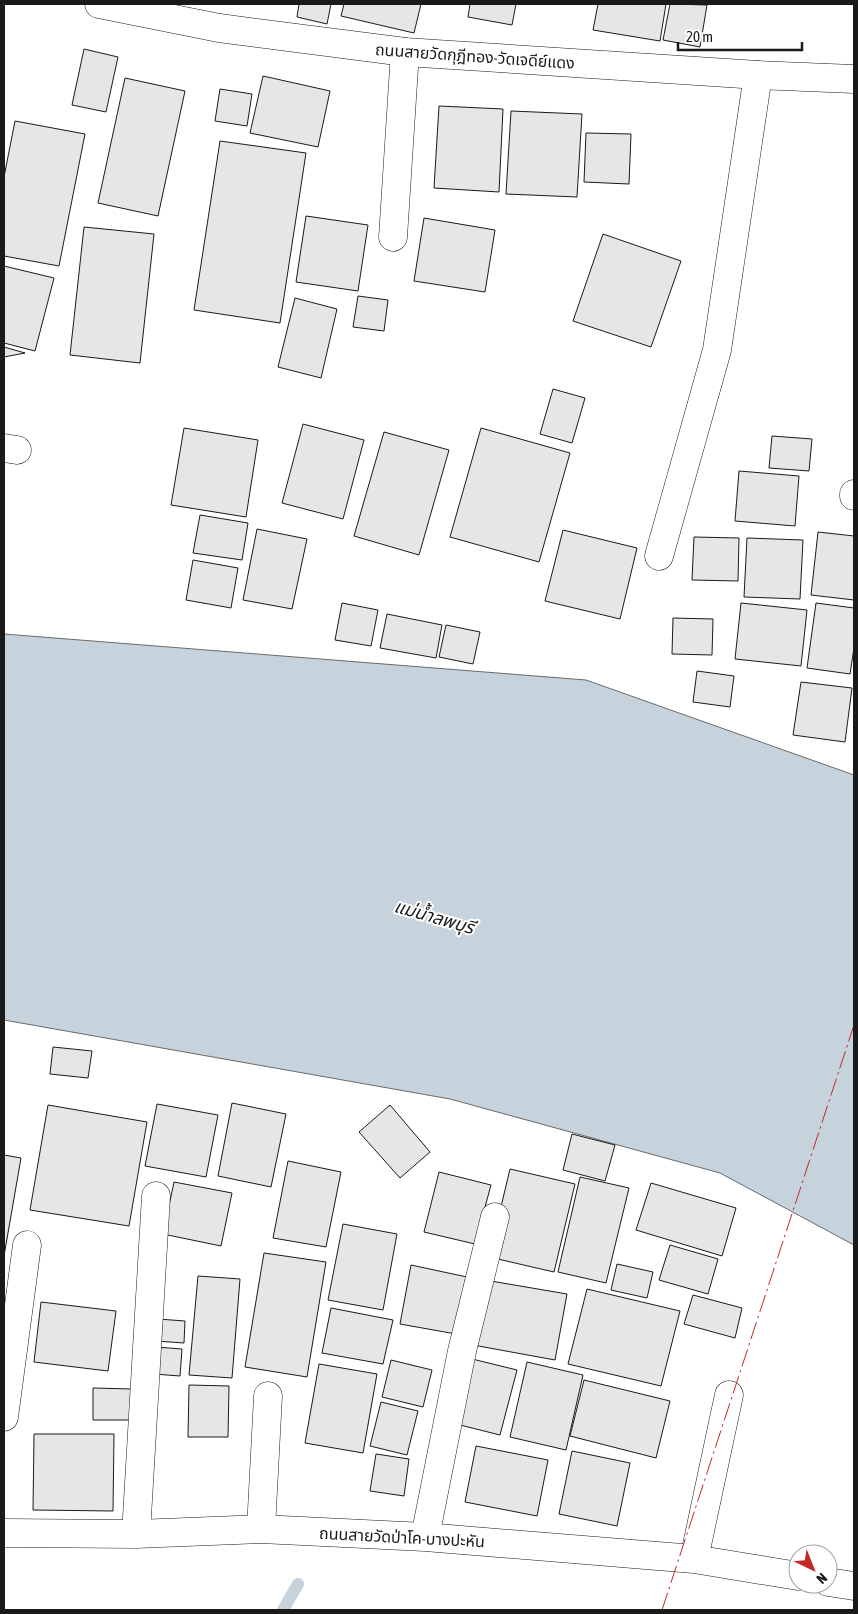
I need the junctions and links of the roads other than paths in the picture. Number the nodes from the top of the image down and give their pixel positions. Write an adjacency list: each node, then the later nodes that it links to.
1 (99, 4): 2 (street, ถนนสายวัดกุฎีทอง-วัดเจดีย์แดง)
2 (405, 52): 3 (street, ถนนสายวัดกุฎีทอง-วัดเจดีย์แดง); 5 (street)
3 (758, 75): 4 (street, ถนนสายวัดกุฎีทอง-วัดเจดีย์แดง); 6 (street)
4 (854, 79)
5 (393, 237)
6 (659, 556)
7 (156, 1196): 15 (street)
8 (495, 1217): 16 (street)
9 (27, 1245): 12 (street)
10 (268, 1396): 13 (street)
11 (729, 1396): 17 (street)
12 (4, 1417)
13 (261, 1529): 15 (street, ถนนสายวัดป่าโค-บางปะหัน); 16 (street, ถนนสายวัดป่าโค-บางปะหัน)
14 (4, 1533): 15 (street, ถนนสายวัดป่าโค-บางปะหัน)
15 (136, 1534)
16 (425, 1537): 17 (street, ถนนสายวัดป่าโค-บางปะหัน)
17 (694, 1559): 18 (street, ถนนสายวัดป่าโค-บางปะหัน)
18 (788, 1574)
19 (838, 1584): 20 (street)
20 (854, 1586)

